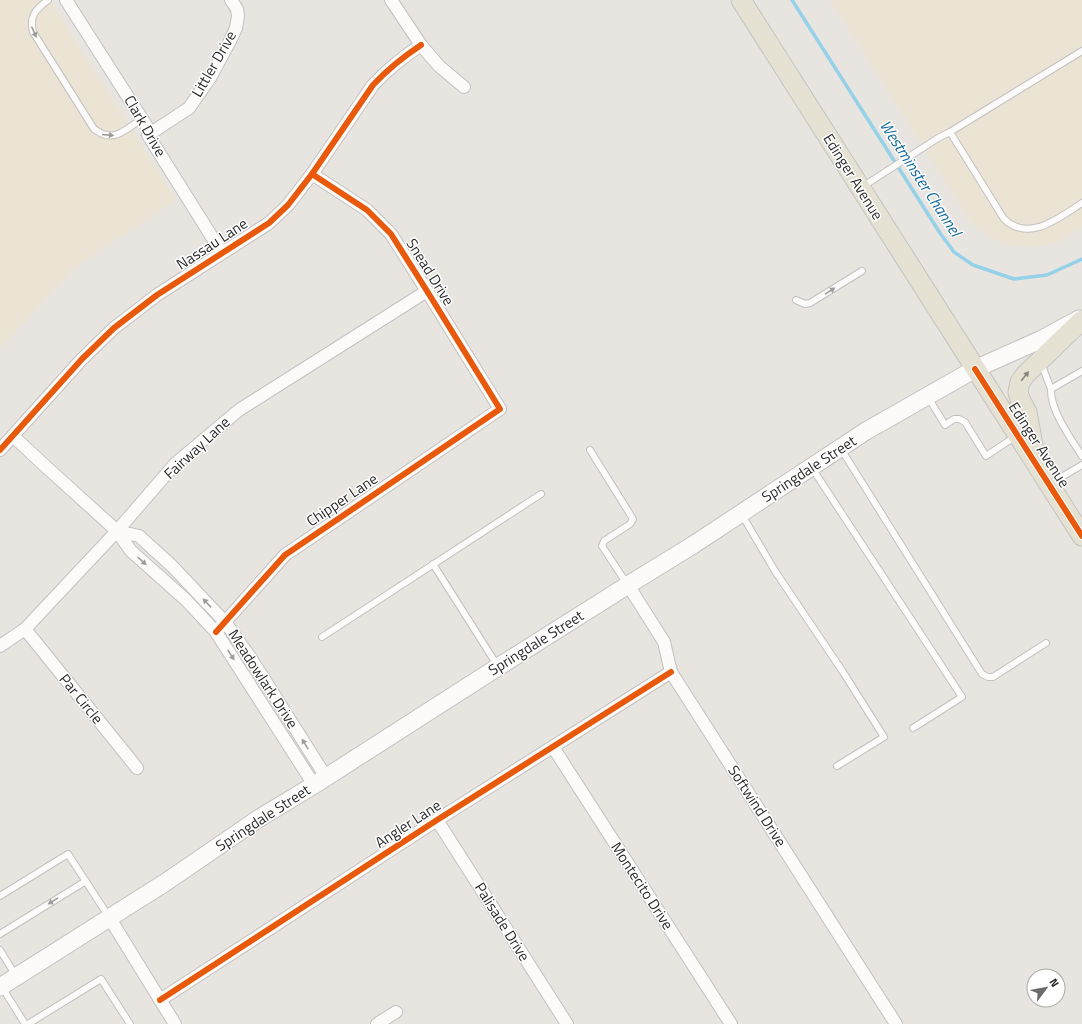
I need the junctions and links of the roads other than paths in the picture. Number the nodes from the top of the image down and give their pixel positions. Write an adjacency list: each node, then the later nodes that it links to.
1 (48, 0): 9 (lane, one-way to 9)
2 (66, 0): 9 (street, Clark Drive)
3 (231, 0): 11 (street, Littler Drive)
4 (391, 0): 6 (street)
5 (741, 0): 13 (main road, Edinger Avenue)
6 (421, 45): 8 (street); 12 (street, Nassau Lane)
7 (1082, 51): 10 (lane)
8 (464, 88)
9 (142, 119): 11 (street, Clark Drive)
10 (950, 132): 13 (lane); 14 (lane)
11 (151, 133): 15 (street, Clark Drive)
12 (312, 174): 15 (street, Nassau Lane); 17 (street, Snead Drive)
13 (868, 183): 21 (main road, Edinger Avenue)
14 (1082, 203)
15 (222, 253): 27 (street, Nassau Lane)
16 (862, 271): 18 (lane, one-way to 16)
17 (427, 291): 25 (street, Snead Drive); 38 (street, Fairway Lane)
18 (796, 300)
19 (1082, 319): 20 (main road); 21 (main road, Springdale Street)
20 (1040, 361): 23 (lane); 33 (main road, one-way to 20)
21 (975, 369): 24 (main road, Springdale Street); 26 (main road, Edinger Avenue)
22 (1082, 371): 23 (lane)
23 (1051, 389): 31 (lane)
24 (928, 396): 26 (lane); 28 (main road, Springdale Street)
25 (500, 409): 42 (street, Chipper Lane)
26 (1018, 435): 33 (main road, Edinger Avenue)
27 (13, 436): 29 (street, Nassau Lane); 38 (street, Meadowlark Drive)
28 (840, 448): 34 (main road, Springdale Street); 46 (lane)
29 (0, 450)
30 (590, 450): 41 (lane)
31 (1082, 456)
32 (1082, 465): 35 (lane)
33 (1037, 466): 35 (main road, Edinger Avenue)
34 (812, 467): 37 (main road, Springdale Street); 50 (lane)
35 (1049, 485): 39 (main road, Edinger Avenue)
36 (541, 494): 40 (lane)
37 (741, 513): 41 (main road, Springdale Street); 52 (lane)
38 (118, 531): 42 (street, Meadowlark Drive, one-way to 38); 43 (street, Fairway Lane); 44 (street, Meadowlark Drive, one-way to 44)
39 (1082, 536)
40 (433, 564): 45 (lane); 48 (lane)
41 (628, 585): 48 (main road, Springdale Street); 49 (street, Softwind Drive)
42 (225, 622): 44 (street, Chipper Lane); 54 (street, Meadowlark Drive, one-way to 42)
43 (25, 629): 47 (street, Fairway Lane); 53 (street, Par Circle)
44 (216, 632): 54 (street, Meadowlark Drive, one-way to 54)
45 (322, 636)
46 (1046, 643)
47 (0, 646)
48 (498, 666): 54 (main road, Springdale Street)
49 (672, 672): 51 (street, Angler Lane); 71 (street, Softwind Drive)
50 (913, 728)
51 (553, 747): 55 (street, Angler Lane); 70 (street, Montecito Drive)
52 (837, 766)
53 (137, 768)
54 (320, 781): 58 (main road, Springdale Street)
55 (437, 820): 63 (street, Angler Lane); 69 (street, Palisade Drive)
56 (86, 881): 57 (lane); 58 (lane); 59 (lane, one-way to 59)
57 (0, 895)
58 (109, 917): 61 (main road, Springdale Street); 63 (street)
59 (0, 934)
60 (0, 950): 61 (lane)
61 (17, 977): 62 (main road, Springdale Street)
62 (1, 986): 65 (lane)
63 (160, 1000): 67 (street)
64 (396, 1012): 68 (street)
65 (27, 1024): 66 (lane)
66 (130, 1024)
67 (175, 1024)
68 (377, 1024)
69 (567, 1024)
70 (731, 1024)
71 (896, 1024)

